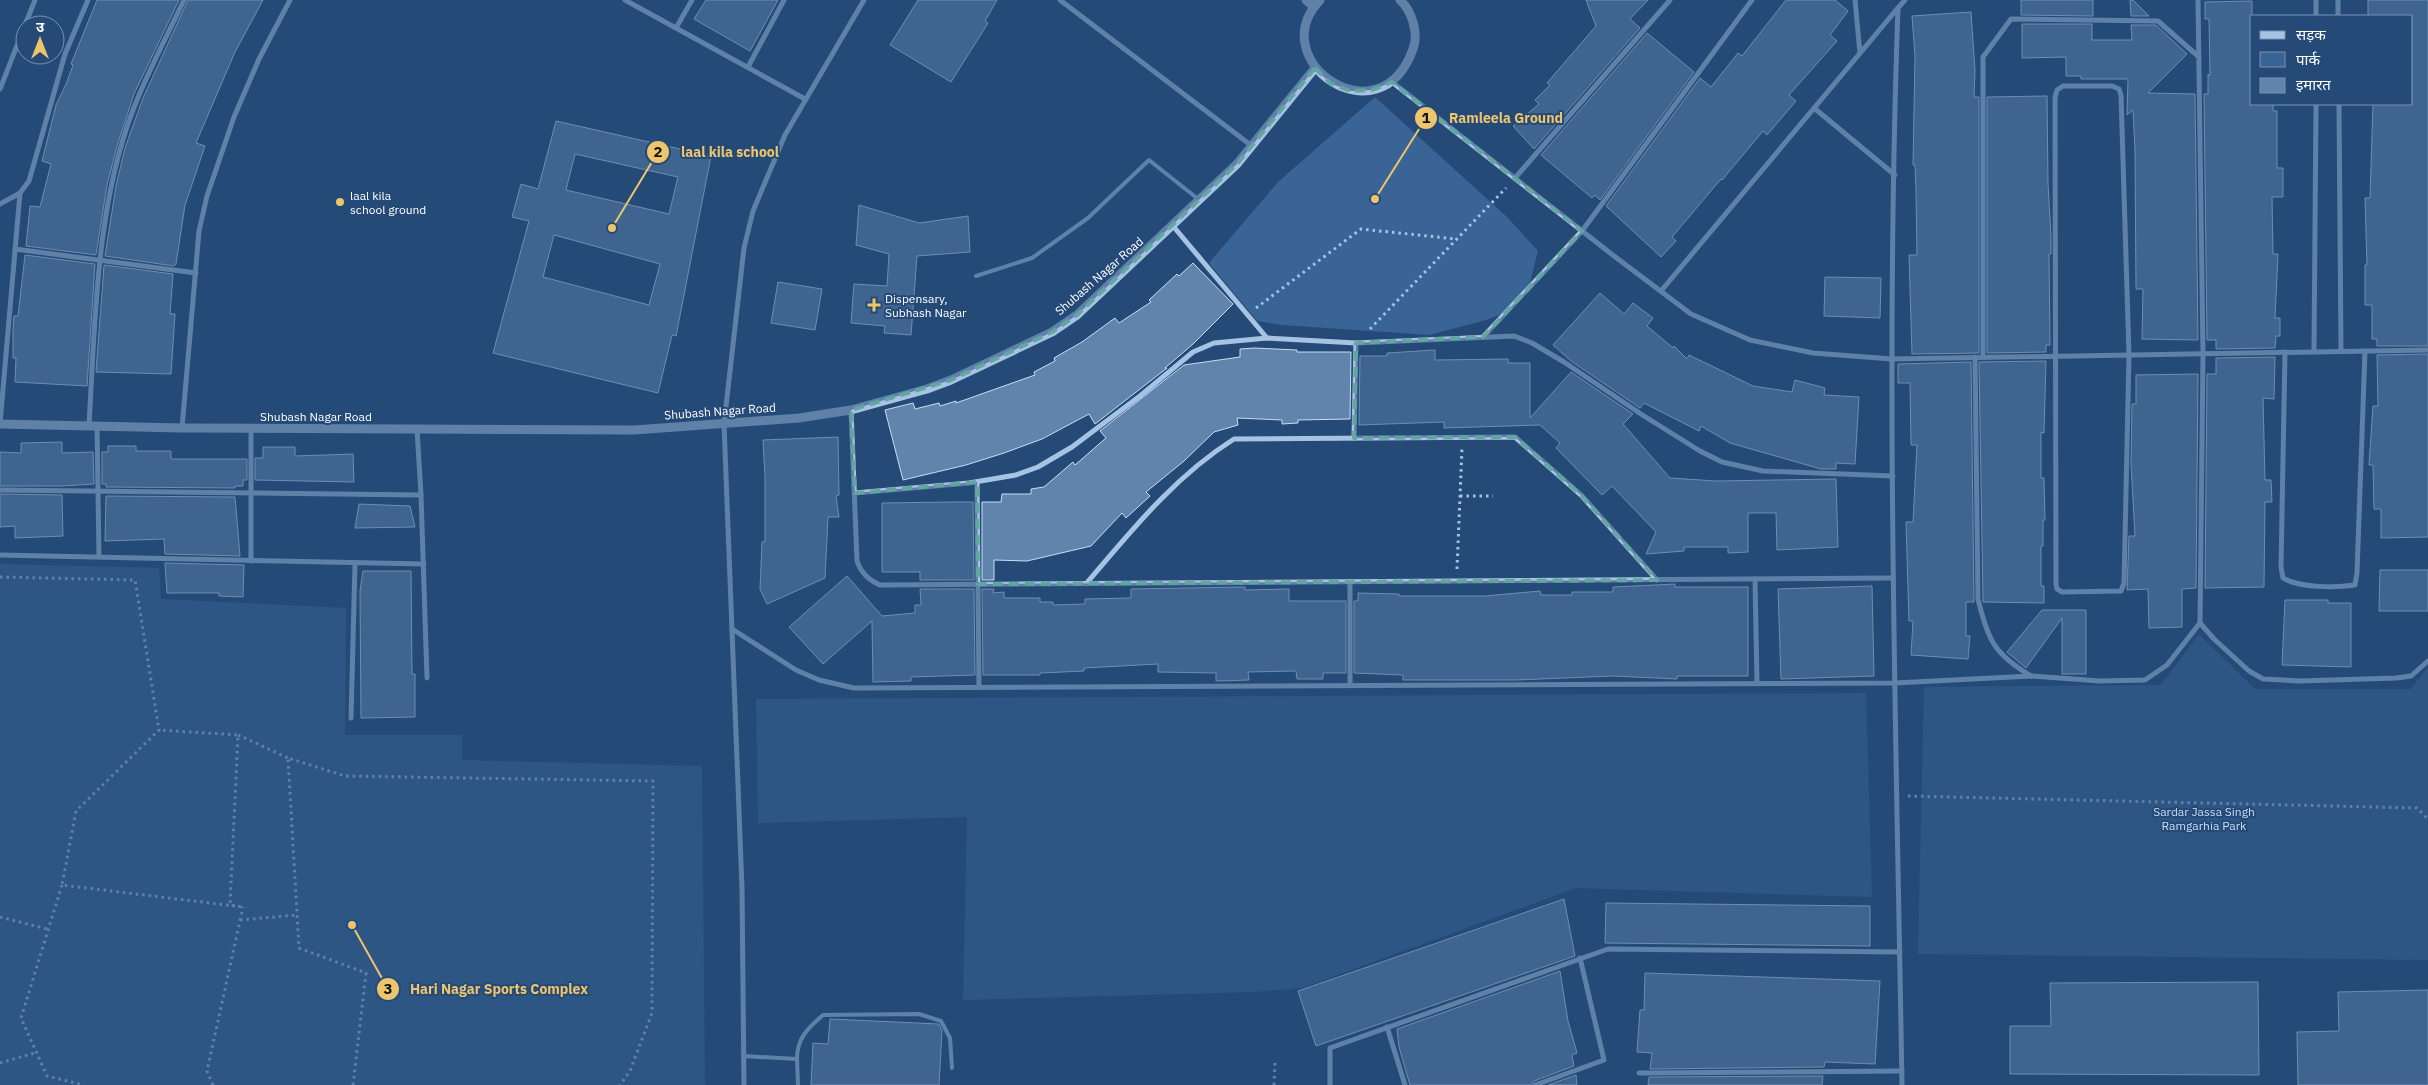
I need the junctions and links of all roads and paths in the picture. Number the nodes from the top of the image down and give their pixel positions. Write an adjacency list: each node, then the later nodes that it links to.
1 (35, 0): 22 (street)
2 (88, 0): 40 (street)
3 (184, 0): 47 (street)
4 (290, 0): 48 (street)
5 (625, 0): 25 (street)
6 (692, 0): 25 (street)
7 (784, 0): 29 (street)
8 (864, 0): 33 (street)
9 (1060, 0): 37 (street)
10 (1306, 0): 20 (street)
11 (1320, 0): 20 (street)
12 (1400, 0): 31 (street)
13 (1670, 0): 39 (street)
14 (1752, 0): 44 (street)
15 (1855, 0): 27 (street)
16 (1905, 0): 21 (street)
17 (2198, 0): 28 (street)
18 (2316, 0): 23 (street)
19 (2338, 0): 24 (street)
20 (1314, 7): 30 (street)
21 (1898, 8): 27 (street); 38 (street)
22 (29, 15)
23 (2316, 15)
24 (2338, 15)
25 (676, 28): 29 (street)
26 (15, 51): 32 (street)
27 (1860, 53): 36 (street)
28 (2199, 57): 60 (street); 63 (street)
29 (748, 67): 33 (street)
30 (1315, 68): 31 (street); 37 (street, Shubash Nagar Road)
31 (1392, 82): 39 (street)
32 (0, 89)
33 (805, 99): 68 (street)
34 (2316, 105): 59 (street)
35 (2339, 105): 56 (street)
36 (1814, 108): 38 (street); 50 (street)
37 (1252, 146): 41 (street, Shubash Nagar Road)
38 (1895, 175): 65 (street)
39 (1515, 178): 44 (street); 45 (path)
40 (20, 193): 42 (street); 46 (street)
41 (1200, 200): 43 (street, Shubash Nagar Road); 49 (lane)
42 (0, 204)
43 (1173, 226): 51 (street); 66 (street, Shubash Nagar Road)
44 (1582, 231): 50 (street); 52 (street)
45 (1456, 240): 51 (path); 54 (path)
46 (15, 249): 47 (street); 67 (street)
47 (101, 259): 48 (street); 69 (street)
48 (196, 273): 70 (street)
49 (976, 276)
50 (1661, 291): 65 (street)
51 (1247, 315): 53 (street)
52 (1483, 337): 54 (street); 75 (street)
53 (1267, 338): 54 (street); 76 (street)
54 (1356, 343): 74 (street)
55 (2428, 350): 57 (street)
56 (2341, 351): 57 (street); 59 (street)
57 (2364, 351): 58 (street)
58 (2285, 352): 59 (street); 60 (street)
59 (2314, 352)
60 (2203, 354): 61 (street); 97 (street)
61 (2129, 355): 62 (street); 62 (street); 62 (street)
62 (2056, 356): 63 (street)
63 (1983, 357): 64 (street)
64 (1975, 358): 65 (street); 100 (street)
65 (1892, 359): 75 (street)
66 (851, 410): 68 (street, Shubash Nagar Road); 80 (street)
67 (0, 424): 69 (street, Shubash Nagar Road)
68 (724, 424): 72 (street, Shubash Nagar Road); 98 (street)
69 (93, 425): 70 (street, Shubash Nagar Road); 78 (street)
70 (182, 428): 71 (street, Shubash Nagar Road)
71 (251, 428): 72 (street, Shubash Nagar Road); 79 (street)
72 (418, 429): 81 (street)
73 (1462, 437): 74 (street); 82 (path); 92 (street)
74 (1354, 438): 96 (street)
75 (1893, 476): 90 (street)
76 (977, 482): 80 (street); 95 (street)
77 (0, 490): 78 (street)
78 (99, 491): 79 (street); 85 (street)
79 (252, 493): 81 (street); 86 (street)
80 (855, 493): 95 (street)
81 (421, 495): 88 (street)
82 (1460, 496): 83 (path); 93 (path)
83 (1493, 496)
84 (0, 555): 85 (street)
85 (99, 558): 86 (street)
86 (251, 560): 87 (street)
87 (355, 564): 88 (street); 106 (street)
88 (424, 564): 101 (street)
89 (0, 577): 107 (path)
90 (1893, 578): 91 (street); 103 (street)
91 (1755, 579): 92 (street); 102 (street)
92 (1657, 580): 93 (street)
93 (1456, 581): 94 (street)
94 (1350, 582): 96 (street); 104 (street)
95 (978, 584): 96 (street); 105 (street)
96 (1086, 584)
97 (2200, 623): 99 (street); 100 (street)
98 (732, 629): 105 (street); 122 (street)
99 (2428, 661)
100 (2031, 676): 103 (street)
101 (427, 678)
102 (1757, 683): 103 (street); 104 (street)
103 (1895, 683): 110 (street)
104 (1350, 685): 105 (street)
105 (979, 686)
106 (351, 718)
107 (159, 730): 108 (path); 112 (path)
108 (238, 736): 109 (path); 113 (path)
109 (288, 758): 114 (path); 132 (path)
110 (1895, 796): 111 (path); 118 (street)
111 (2428, 819)
112 (62, 885): 113 (path); 117 (path)
113 (243, 907): 116 (path)
114 (297, 915): 116 (path); 131 (path)
115 (0, 917): 117 (path)
116 (240, 920): 130 (path)
117 (47, 929): 121 (path)
118 (1900, 952): 119 (street); 127 (street)
119 (1580, 958): 120 (street); 138 (street)
120 (1387, 1027): 136 (street); 137 (street)
121 (38, 1052): 125 (path); 129 (path)
122 (743, 1056): 123 (lane); 133 (street)
123 (797, 1059): 126 (lane); 134 (lane)
124 (1275, 1060): 135 (path)
125 (0, 1063)
126 (952, 1068)
127 (1902, 1071): 128 (street); 139 (street)
128 (1640, 1073)
129 (84, 1085)
130 (213, 1085)
131 (353, 1085)
132 (620, 1085)
133 (744, 1085)
134 (798, 1085)
135 (1274, 1085)
136 (1330, 1085)
137 (1405, 1085)
138 (1535, 1085)
139 (1902, 1085)

